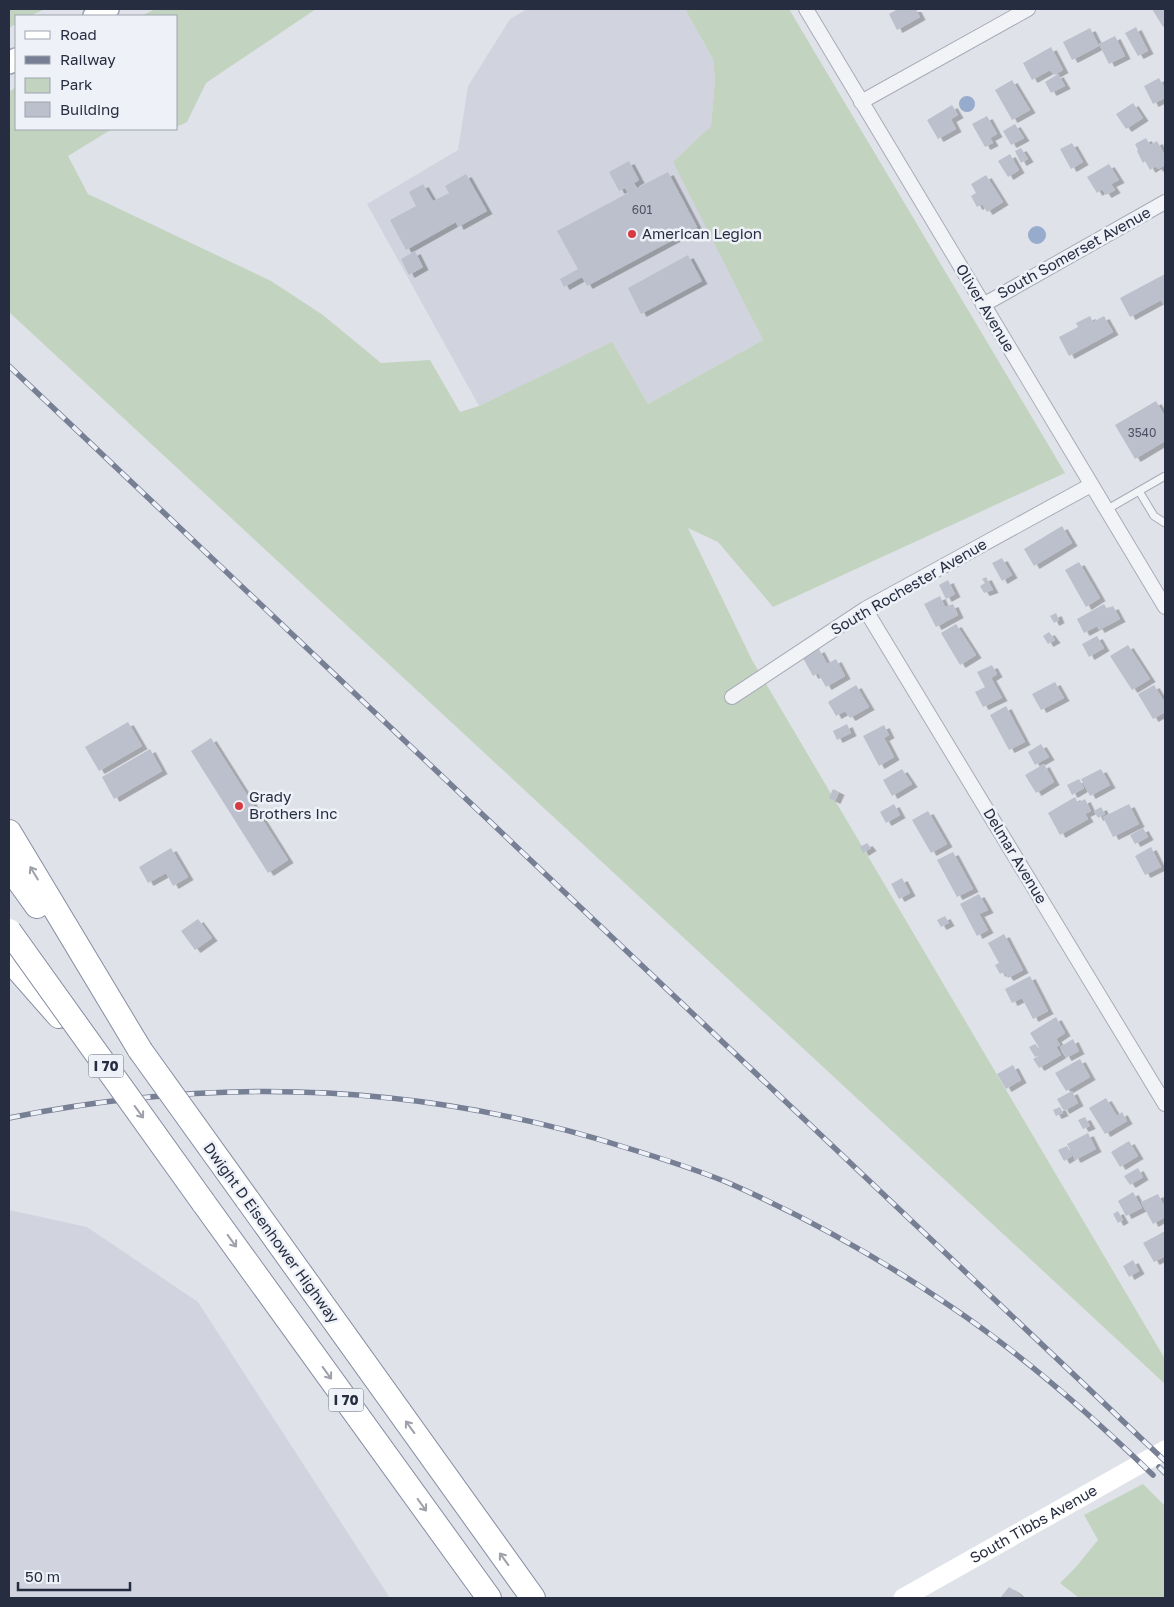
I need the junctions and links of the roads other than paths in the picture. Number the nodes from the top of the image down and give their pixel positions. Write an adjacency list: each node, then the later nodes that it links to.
1 (108, 9): 4 (main road)
2 (806, 9): 5 (street, Oliver Avenue)
3 (1028, 9): 5 (street)
4 (96, 15)
5 (861, 102): 7 (street, Oliver Avenue)
6 (1165, 202): 7 (street, South Somerset Avenue)
7 (983, 304): 9 (street, Oliver Avenue)
8 (1165, 476): 10 (lane)
9 (1091, 485): 11 (street, Oliver Avenue); 14 (street, South Rochester Avenue)
10 (1139, 491): 11 (lane); 12 (lane)
11 (1106, 510): 13 (street, Oliver Avenue)
12 (1165, 523)
13 (1165, 607)
14 (865, 609): 15 (street, South Rochester Avenue); 22 (street, Delmar Avenue)
15 (732, 697)
16 (9, 832): 20 (highway, one-way to 16)
17 (9, 867): 20 (highway, Dwight D Eisenhower Highway / I 70)
18 (9, 930): 21 (highway, I 70, bridge)
19 (9, 959): 21 (highway, bridge)
20 (140, 1050): 25 (highway, Dwight D Eisenhower Highway / I 70, one-way to 20, bridge)
21 (118, 1082): 24 (highway, I 70, one-way to 24, bridge)
22 (1165, 1104)
23 (1165, 1450): 26 (main road, South Tibbs Avenue)
24 (489, 1598)
25 (533, 1598)
26 (903, 1598)

